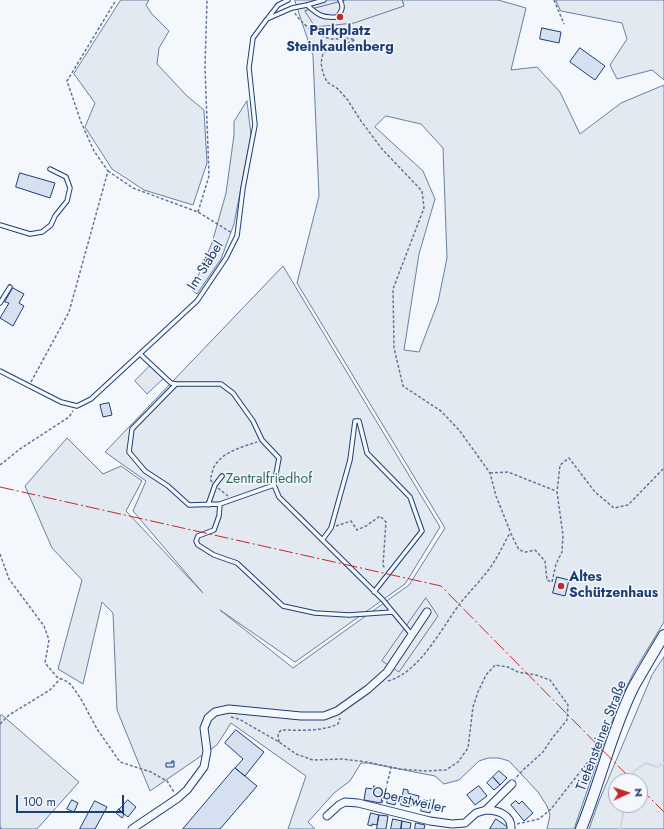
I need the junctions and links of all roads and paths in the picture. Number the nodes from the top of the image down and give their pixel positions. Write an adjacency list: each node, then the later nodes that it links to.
1 (116, 0): 12 (path)
2 (207, 0): 13 (path)
3 (288, 0): 9 (lane)
4 (324, 0): 7 (lane, Im Stäbel)
5 (340, 0): 7 (lane)
6 (554, 0): 10 (path)
7 (307, 5): 8 (lane, Im Stäbel)
8 (292, 8): 9 (lane, Im Stäbel); 26 (path)
9 (267, 19): 15 (lane, Im Stäbel)
10 (564, 24)
11 (50, 169): 14 (lane)
12 (108, 171): 13 (path); 21 (path)
13 (198, 212): 15 (path)
14 (0, 225)
15 (237, 236): 18 (lane, Im Stäbel)
16 (10, 287): 17 (lane)
17 (0, 303)
18 (140, 354): 20 (lane); 22 (lane, Im Stäbel)
19 (0, 371): 21 (lane)
20 (176, 384): 23 (lane); 33 (lane)
21 (29, 386): 22 (lane)
22 (77, 406): 24 (path)
23 (262, 440): 28 (path); 29 (lane)
24 (0, 465)
25 (664, 468): 30 (path)
26 (490, 474): 30 (path); 35 (path)
27 (222, 476): 28 (lane)
28 (215, 485): 31 (path); 33 (lane)
29 (274, 486): 31 (lane); 36 (lane)
30 (557, 492): 35 (path)
31 (234, 500): 32 (lane)
32 (220, 504): 33 (lane); 40 (lane)
33 (208, 505)
34 (331, 528): 36 (lane); 38 (path); 38 (lane)
35 (510, 532): 45 (path)
36 (323, 539): 39 (lane)
37 (0, 554): 44 (path)
38 (388, 575): 39 (lane)
39 (374, 592): 40 (lane)
40 (393, 612): 42 (lane)
41 (428, 612): 42 (street)
42 (412, 635): 46 (street)
43 (664, 635): 49 (main road, Tiefensteiner Straße)
44 (60, 679): 48 (path); 53 (path)
45 (387, 681)
46 (337, 711): 47 (street); 50 (path)
47 (215, 712): 50 (path); 53 (street)
48 (0, 724)
49 (616, 730): 57 (path); 59 (main road, Tiefensteiner Straße)
50 (280, 742): 51 (path)
51 (391, 767): 52 (path); 54 (path)
52 (512, 784): 55 (street, Oberstweiler)
53 (178, 798): 58 (street)
54 (381, 809): 55 (street, Oberstweiler); 56 (street, Oberstweiler)
55 (486, 810): 57 (street)
56 (327, 816)
57 (511, 827)
58 (132, 829)
59 (582, 829)

